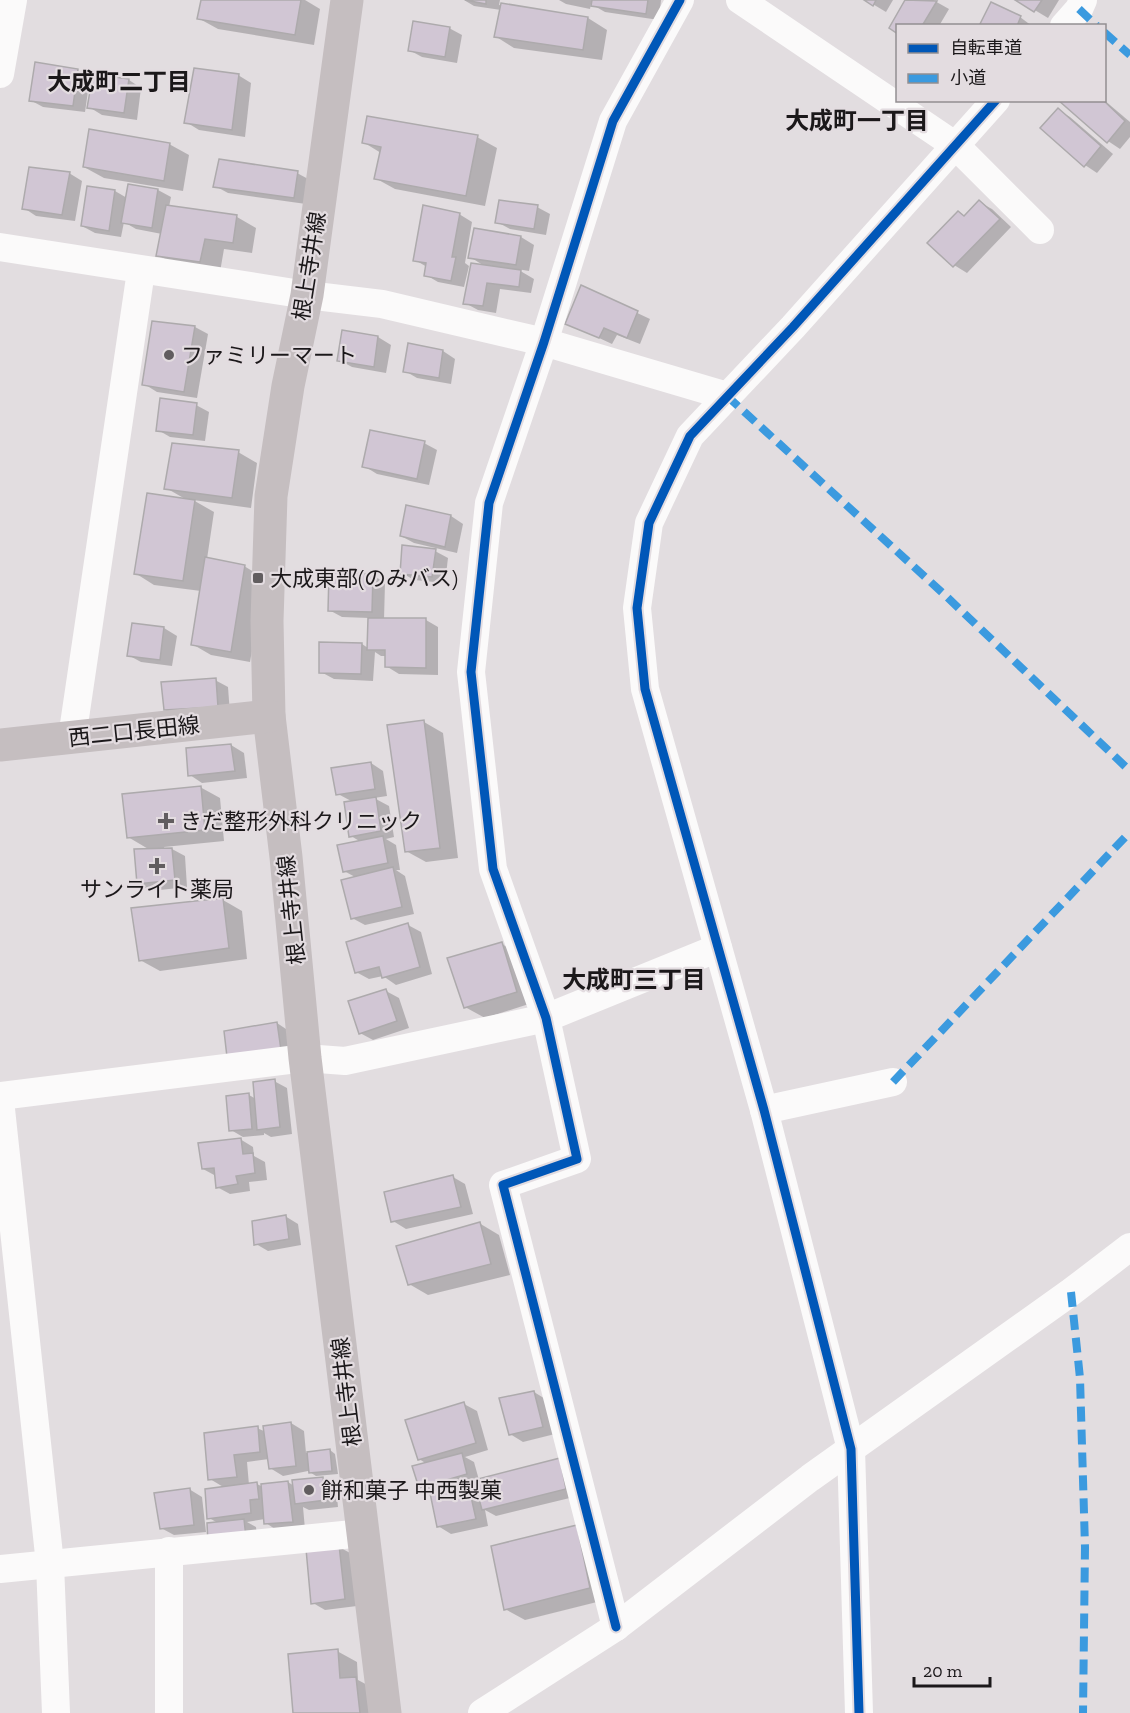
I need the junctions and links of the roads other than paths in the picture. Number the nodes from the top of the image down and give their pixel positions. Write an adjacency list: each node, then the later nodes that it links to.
1 (13, 0): 7 (street)
2 (347, 0): 13 (main road, 根上寺井線)
3 (680, 0): 14 (street)
4 (740, 0): 9 (street)
5 (1083, 0): 6 (street)
6 (1066, 24)
7 (0, 74)
8 (994, 102): 9 (street)
9 (956, 146): 10 (street); 15 (street)
10 (1040, 230)
11 (0, 247): 12 (street)
12 (141, 271): 13 (street); 17 (street)
13 (307, 295): 14 (street); 16 (main road, 根上寺井線)
14 (544, 342): 15 (street); 20 (street)
15 (727, 396): 19 (street)
16 (269, 716): 17 (main road, 西二口長田線); 21 (main road, 根上寺井線)
17 (72, 738): 18 (main road, 西二口長田線)
18 (0, 745)
19 (718, 948): 20 (street); 24 (street)
20 (546, 1018): 21 (street); 31 (street)
21 (305, 1058): 23 (street); 27 (main road, 根上寺井線)
22 (893, 1082): 24 (street)
23 (0, 1098): 29 (street)
24 (764, 1110): 26 (street)
25 (1130, 1247): 26 (street)
26 (851, 1449): 31 (street); 36 (street)
27 (363, 1533): 28 (street); 34 (main road, 根上寺井線)
28 (169, 1551): 29 (street); 33 (street)
29 (50, 1564): 30 (street); 32 (street)
30 (0, 1569)
31 (616, 1627): 35 (street)
32 (56, 1713)
33 (169, 1713)
34 (385, 1713)
35 (482, 1713)
36 (859, 1713)

